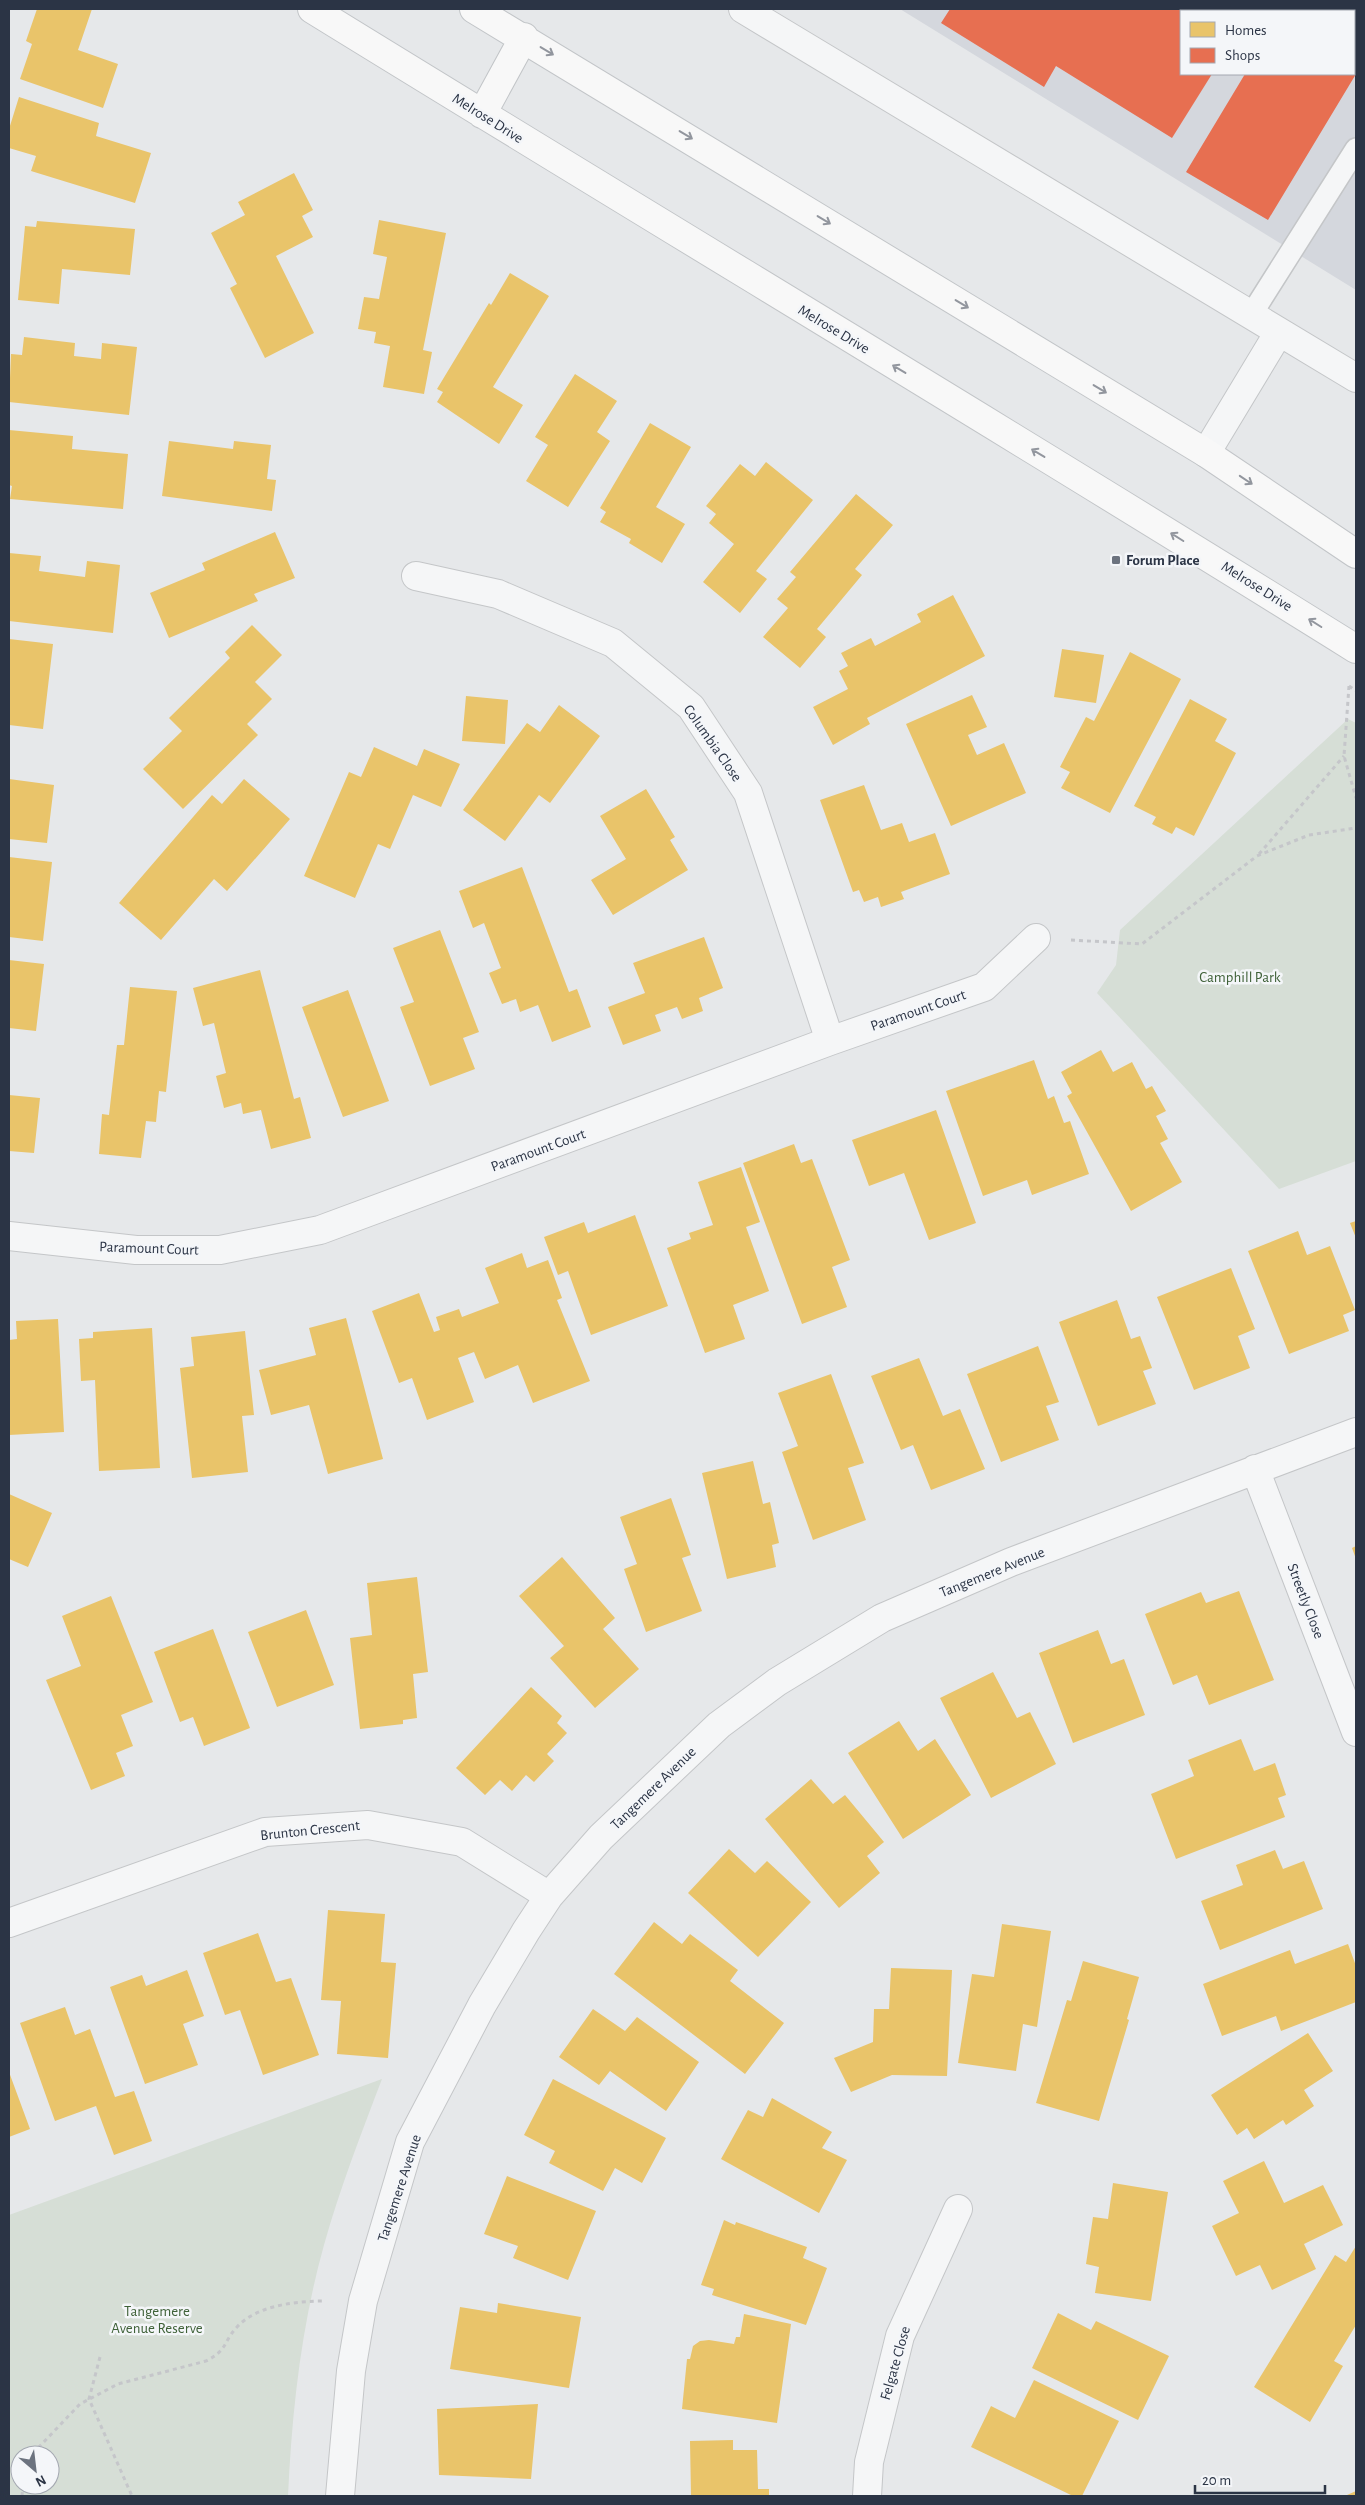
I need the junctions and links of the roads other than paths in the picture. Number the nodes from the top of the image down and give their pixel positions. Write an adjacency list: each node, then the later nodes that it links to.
1 (312, 9): 5 (main road, Melrose Drive)
2 (474, 9): 4 (main road)
3 (744, 9): 7 (street)
4 (524, 37): 5 (main road); 10 (main road, one-way to 10)
5 (482, 114): 13 (main road, Melrose Drive, one-way to 5)
6 (1356, 149): 7 (lane)
7 (1251, 315): 8 (street)
8 (1279, 332): 9 (street); 10 (street)
9 (1356, 378)
10 (1206, 453): 11 (main road, one-way to 11)
11 (1356, 554)
12 (416, 576): 15 (street, Columbia Close)
13 (1356, 648)
14 (1036, 938): 15 (street, Paramount Court)
15 (830, 1041): 16 (street, Paramount Court)
16 (9, 1236)
17 (1356, 1432): 18 (street, Tangemere Avenue)
18 (1255, 1469): 19 (street, Streetly Close); 20 (street, Tangemere Avenue)
19 (1356, 1732)
20 (549, 1896): 21 (street, Brunton Crescent); 23 (street, Tangemere Avenue)
21 (9, 1923)
22 (958, 2208): 24 (street, Felgate Close)
23 (340, 2496)
24 (867, 2496)

